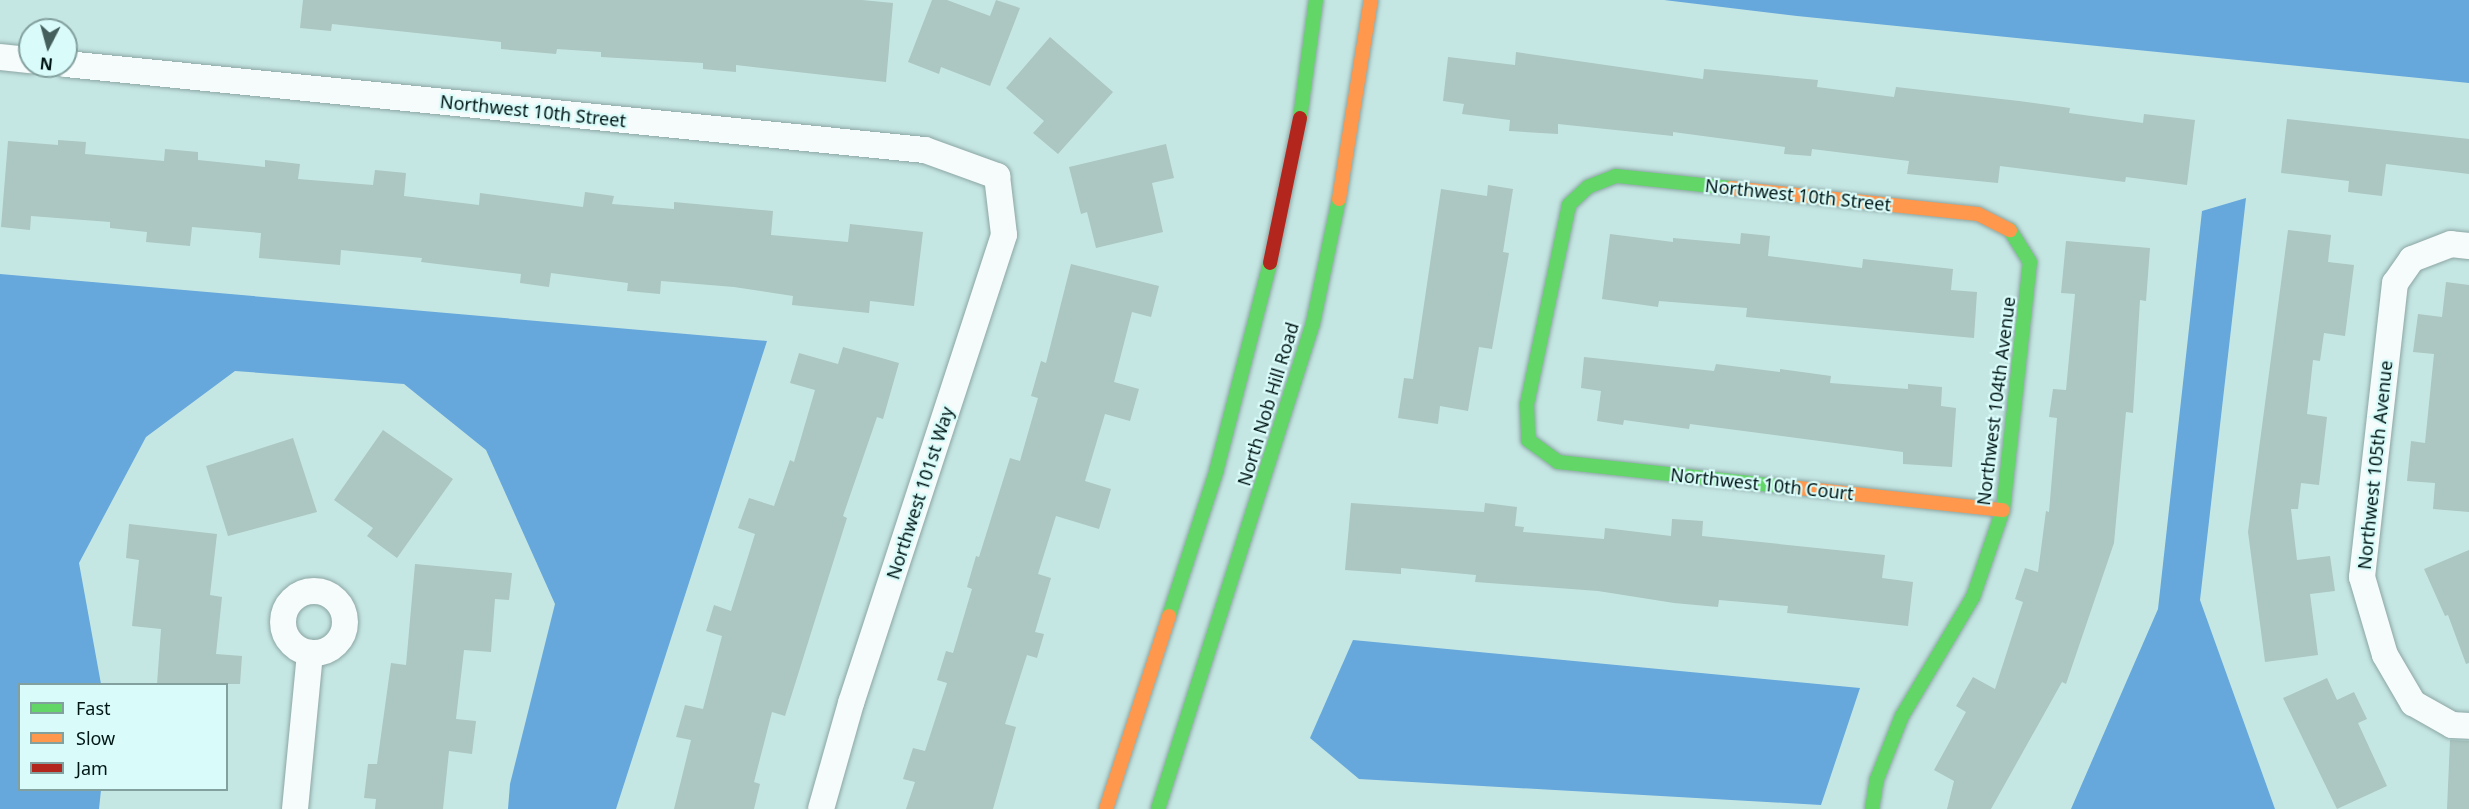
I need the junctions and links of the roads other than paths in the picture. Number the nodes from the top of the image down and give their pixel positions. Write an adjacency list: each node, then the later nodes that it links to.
1 (1316, 0): 15 (street, North Nob Hill Road)
2 (1371, 0): 16 (street, North Nob Hill Road)
3 (0, 57): 4 (street)
4 (18, 59)
5 (78, 65): 6 (street, Northwest 10th Street)
6 (997, 176): 14 (street, Northwest 101st Way)
7 (2008, 227): 9 (street, Northwest 10th Street); 10 (street, Northwest 104th Avenue)
8 (2469, 246): 12 (street, Northwest 105th Avenue)
9 (1528, 440): 10 (street, Northwest 10th Court)
10 (2003, 510): 17 (street, Northwest 104th Avenue)
11 (310, 653): 13 (street)
12 (2469, 726)
13 (295, 809)
14 (821, 809)
15 (1106, 809)
16 (1158, 809)
17 (1872, 809)

